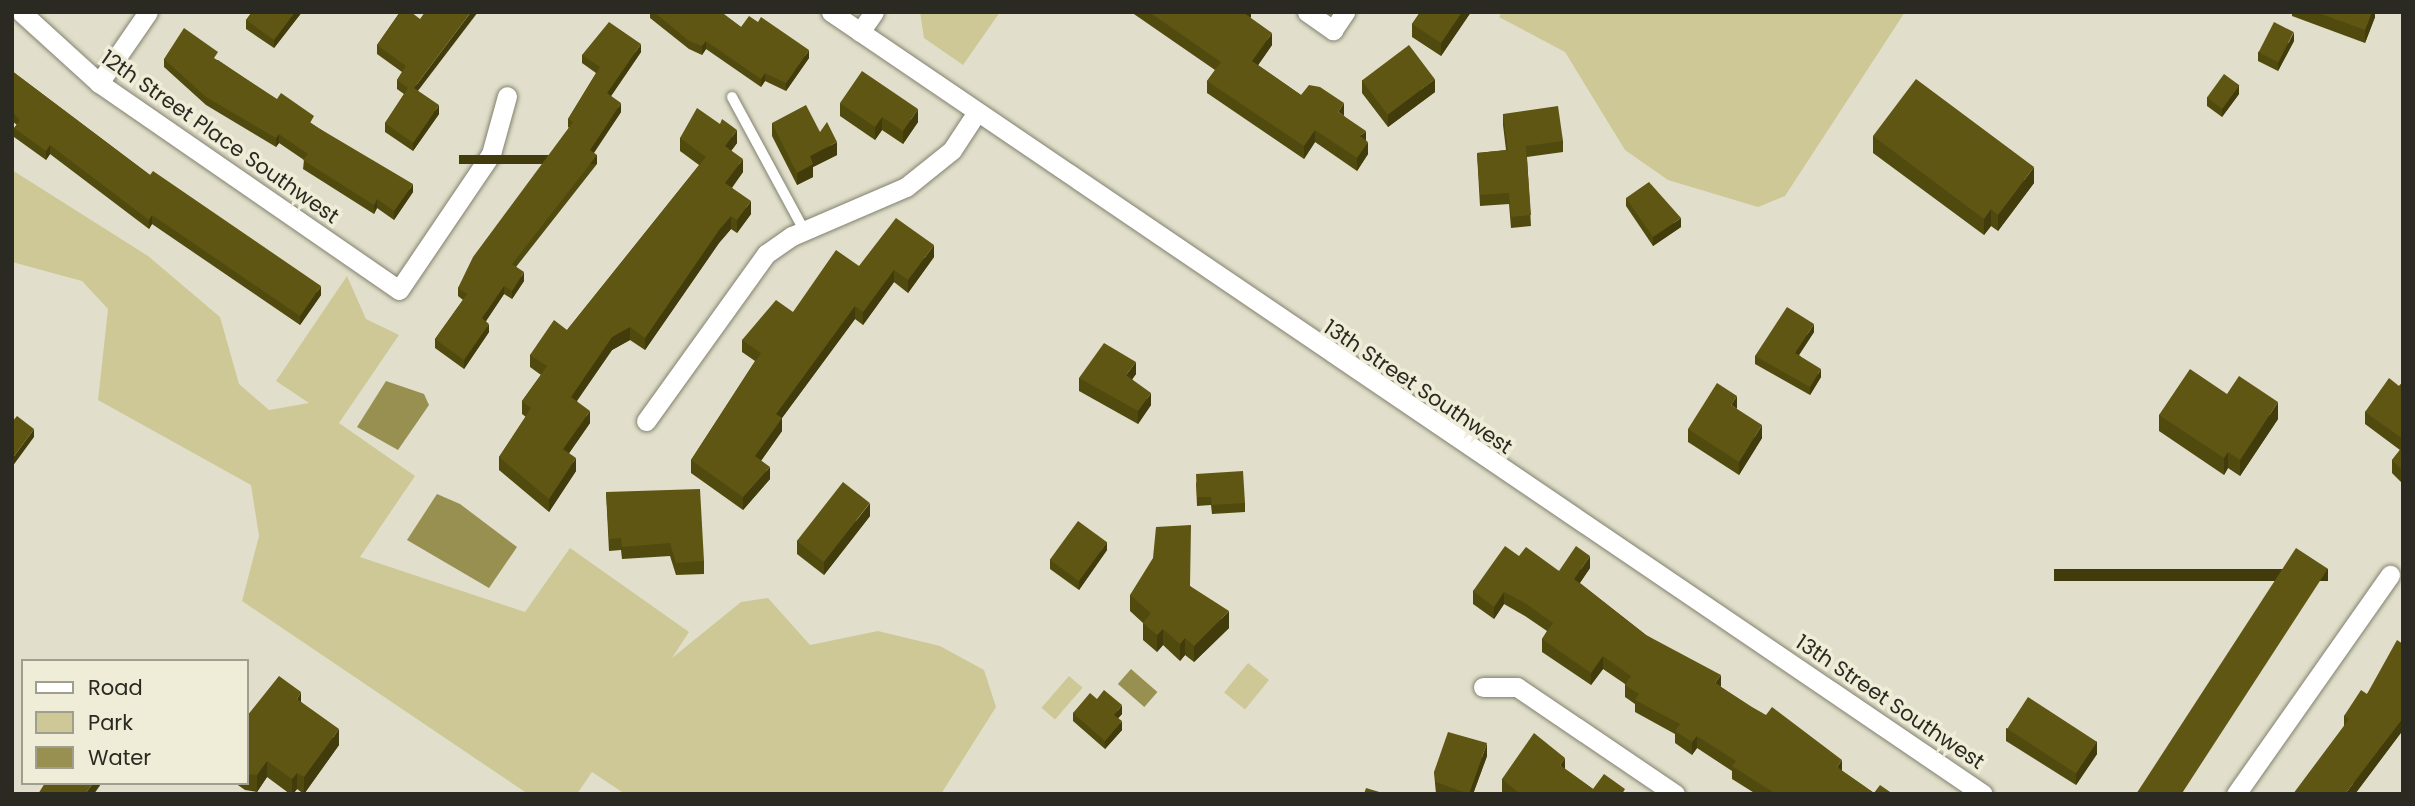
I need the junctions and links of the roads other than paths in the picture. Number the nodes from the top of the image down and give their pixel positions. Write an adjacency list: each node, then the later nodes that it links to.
1 (21, 12): 8 (street, 12th Street Place Southwest)
2 (148, 12): 8 (street)
3 (831, 12): 7 (street, 13th Street Southwest)
4 (874, 12): 7 (street)
5 (1307, 12): 6 (street)
6 (1345, 12)
7 (860, 32): 11 (street, 13th Street Southwest)
8 (99, 83): 9 (street, 12th Street Place Southwest)
9 (507, 96)
10 (732, 97): 12 (lane)
11 (977, 112): 12 (street); 17 (street, 13th Street Southwest)
12 (804, 230): 13 (street)
13 (646, 421)
14 (2390, 575): 18 (street)
15 (1483, 687): 16 (street)
16 (1675, 794)
17 (1983, 794)
18 (2236, 794)

